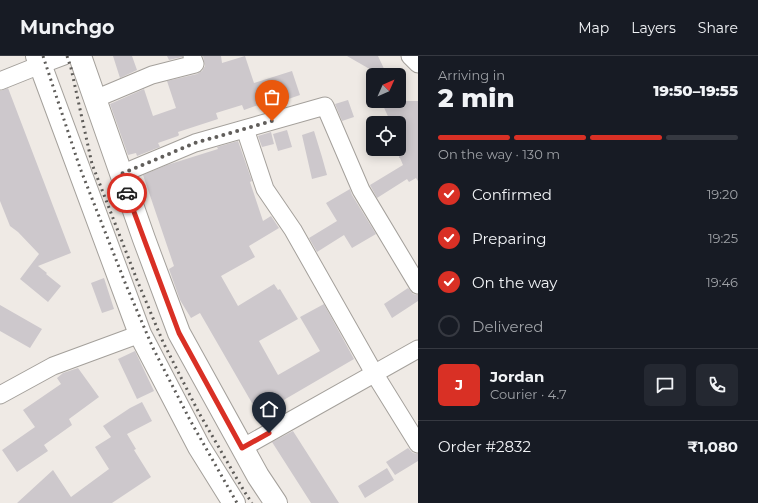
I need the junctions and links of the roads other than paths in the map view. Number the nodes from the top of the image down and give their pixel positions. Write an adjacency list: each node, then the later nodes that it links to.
1 (64, 56): 5 (street)
2 (80, 56): 8 (main road)
3 (192, 56): 8 (street)
4 (410, 56): 6 (street)
5 (38, 60): 7 (street); 12 (main road)
6 (418, 64)
7 (0, 81)
8 (95, 99): 10 (main road)
9 (245, 129): 10 (street); 11 (street); 14 (street)
10 (121, 174): 17 (main road)
11 (418, 285)
12 (140, 334): 15 (street); 18 (main road)
13 (418, 349): 14 (street)
14 (374, 373): 16 (street); 17 (street)
15 (0, 395)
16 (418, 444)
17 (242, 448): 19 (main road)
18 (234, 503)
19 (276, 503)

